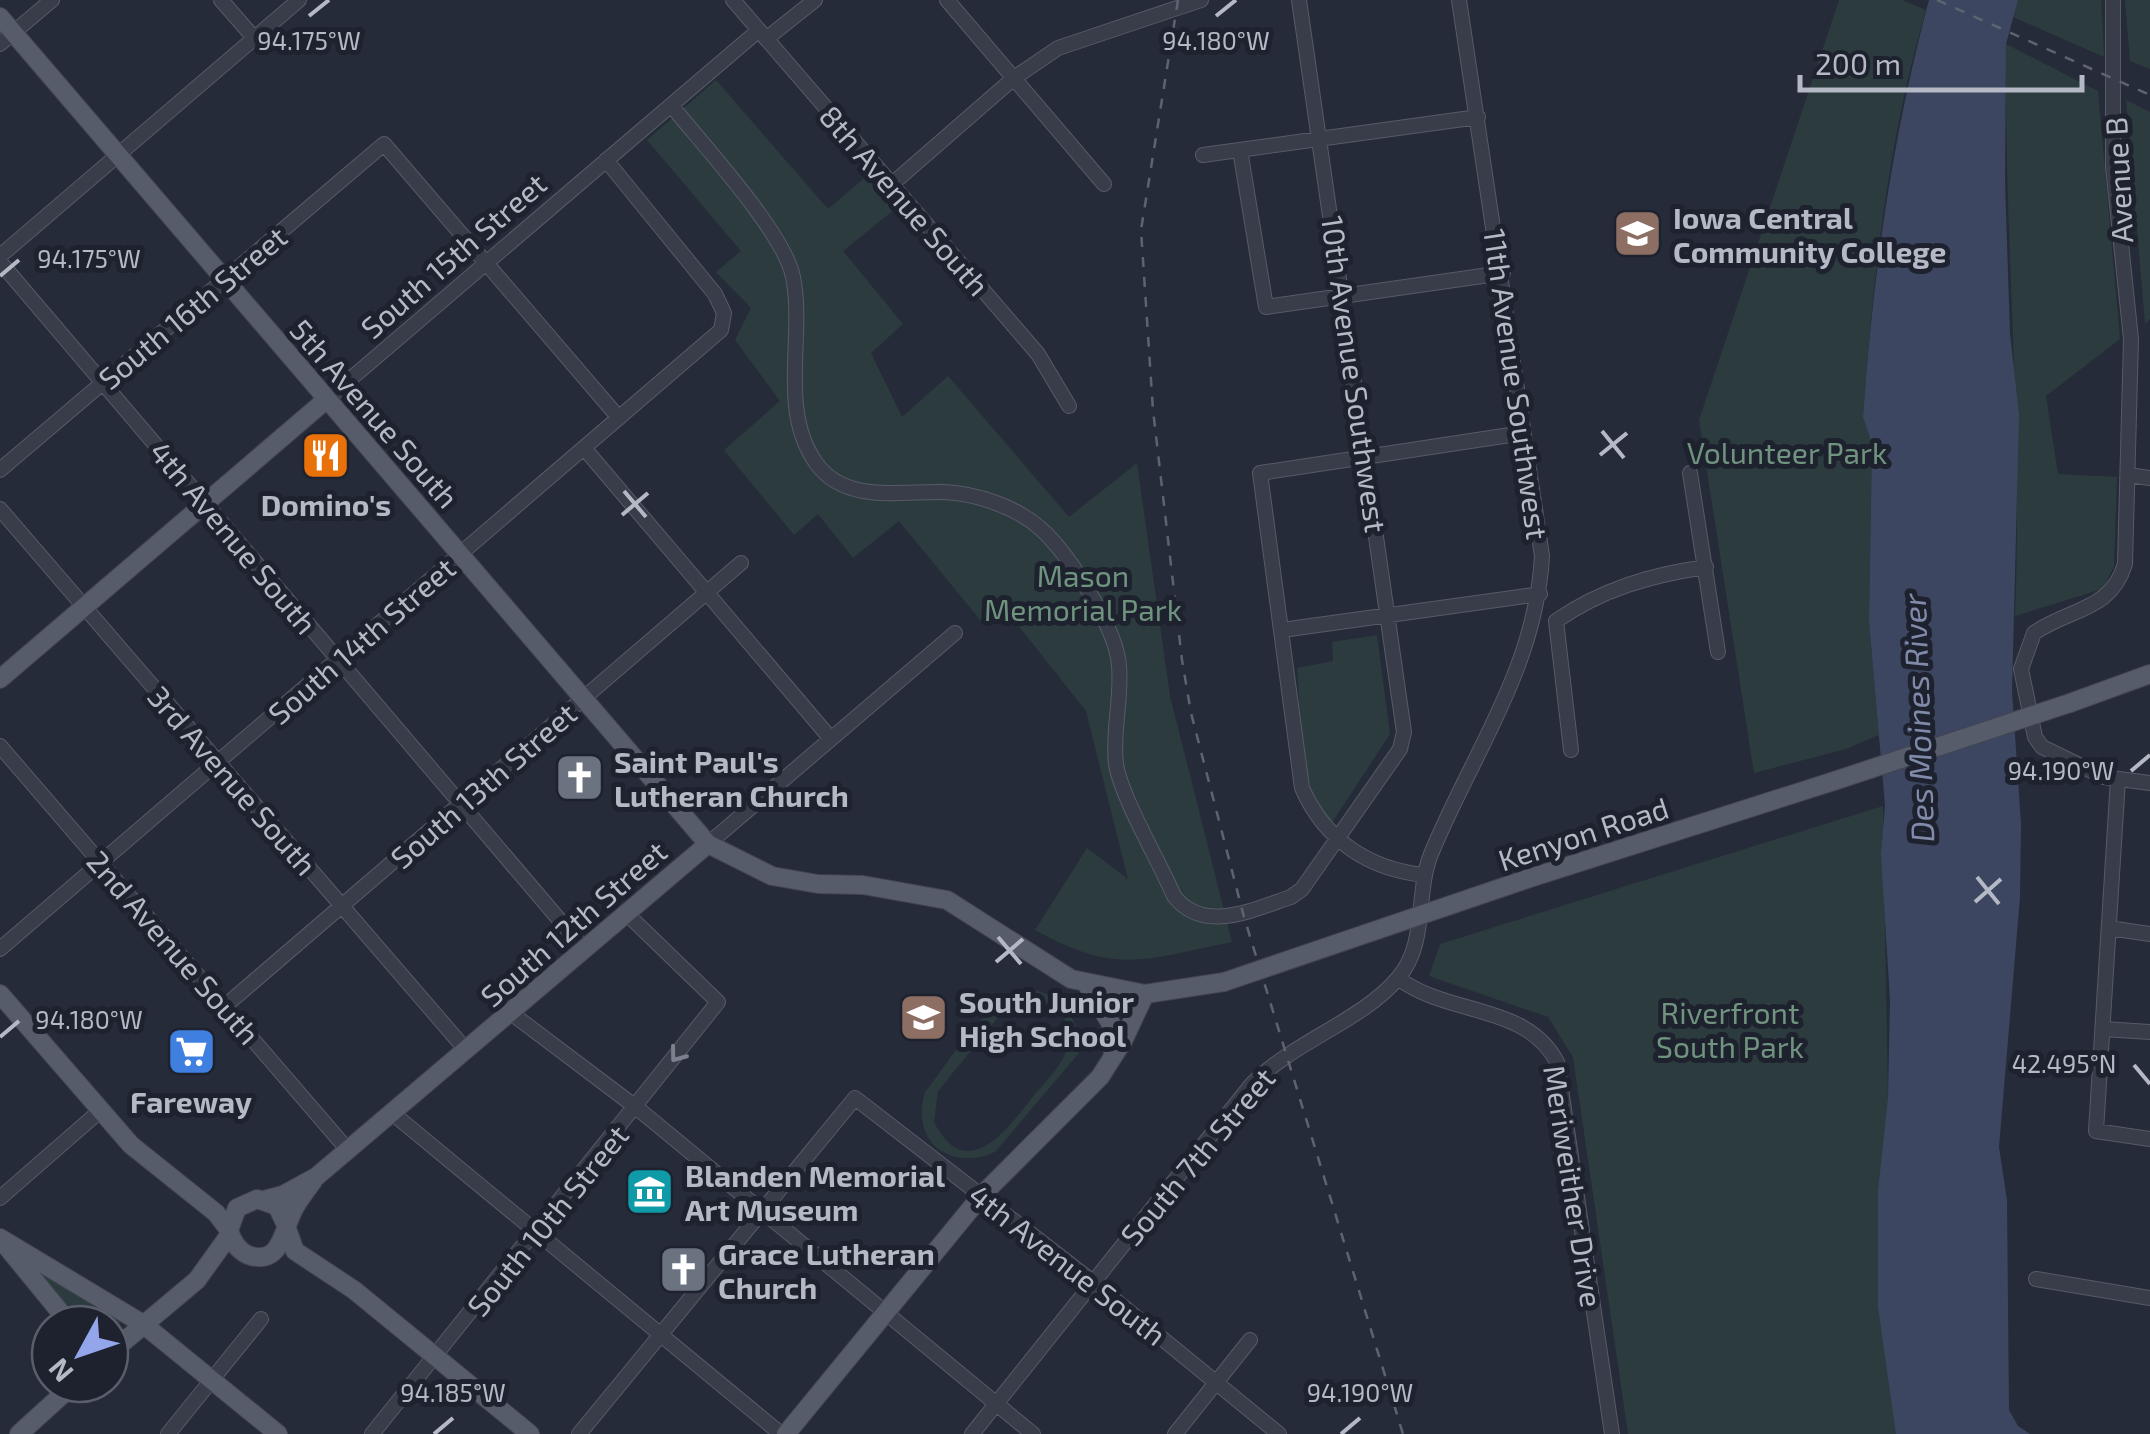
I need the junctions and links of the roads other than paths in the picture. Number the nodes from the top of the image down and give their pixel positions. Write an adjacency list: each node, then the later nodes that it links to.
1 (52, 0): 14 (street)
2 (222, 0): 13 (street)
3 (299, 0): 13 (street)
4 (733, 0): 12 (street, 8th Avenue South)
5 (814, 0): 12 (street, South 15th Street)
6 (947, 0): 15 (street)
7 (1201, 0): 15 (street)
8 (1300, 0): 18 (street, 10th Avenue Southwest)
9 (1459, 0): 17 (street, 11th Avenue Southwest)
10 (2113, 0): 39 (street, Avenue B)
11 (0, 16): 14 (main road, 5th Avenue South)
12 (762, 34): 16 (street, South 15th Street); 24 (street, 8th Avenue South)
13 (254, 38): 20 (street)
14 (6, 39): 20 (main road, 5th Avenue South)
15 (1014, 78): 23 (street); 24 (street)
16 (671, 104): 22 (street, South 15th Street); 66 (street)
17 (1478, 118): 18 (street); 27 (street, 11th Avenue Southwest)
18 (1321, 139): 19 (street); 29 (street, 10th Avenue Southwest)
19 (1240, 150): 21 (street); 29 (street)
20 (118, 155): 25 (street); 28 (main road, 5th Avenue South)
21 (1203, 155)
22 (606, 160): 26 (street, South 15th Street); 33 (street, South 14th Street)
23 (1104, 184)
24 (891, 185): 32 (street, 8th Avenue South)
25 (0, 259): 30 (street, 4th Avenue South)
26 (486, 263): 28 (street, South 16th Street); 31 (street, South 15th Street); 33 (street)
27 (1502, 274): 29 (street); 34 (street, 11th Avenue Southwest)
28 (224, 280): 30 (street, South 16th Street); 31 (main road, 5th Avenue South)
29 (1344, 296): 36 (street, 10th Avenue Southwest)
30 (102, 383): 37 (street, South 16th Street); 41 (street, 4th Avenue South)
31 (327, 399): 41 (main road, South 15th Street); 43 (main road, 5th Avenue South)
32 (1069, 406)
33 (620, 418): 35 (street, South 14th Street)
34 (1522, 432): 36 (street); 47 (street, 11th Avenue Southwest)
35 (584, 448): 43 (street, South 14th Street); 46 (street)
36 (1367, 458): 49 (street, 10th Avenue Southwest); 52 (street)
37 (0, 470)
38 (1690, 473): 45 (street)
39 (2128, 475): 40 (street); 63 (street, Avenue B)
40 (2150, 478)
41 (205, 503): 48 (main road, South 15th Street); 55 (street, 4th Avenue South)
42 (0, 509): 48 (street, 3rd Avenue South)
43 (460, 554): 55 (street, South 14th Street); 58 (main road, 5th Avenue South)
44 (741, 563): 46 (street, South 13th Street)
45 (1706, 567): 51 (street); 54 (street)
46 (706, 593): 58 (street, South 13th Street); 59 (street)
47 (1540, 594): 49 (street); 50 (street, 11th Avenue Southwest)
48 (84, 607): 57 (main road, South 15th Street); 62 (street, 3rd Avenue South)
49 (1389, 617): 52 (street); 66 (street, 10th Avenue Southwest)
50 (1535, 620): 51 (street); 69 (street, South 7th Street)
51 (1556, 621): 61 (street)
52 (1282, 630): 66 (street)
53 (956, 633): 59 (street, South 12th Street)
54 (1718, 652)
55 (338, 659): 62 (street, South 14th Street); 65 (street, 4th Avenue South)
56 (2150, 674): 79 (main road, Kenyon Road, bridge)
57 (0, 678)
58 (584, 698): 65 (street, South 13th Street); 67 (main road, 5th Avenue South)
59 (832, 738): 67 (street, South 12th Street)
60 (0, 746): 68 (street, 2nd Avenue South)
61 (1570, 750)
62 (218, 762): 68 (street, South 14th Street); 70 (street, 3rd Avenue South)
63 (2118, 779): 64 (street); 72 (street)
64 (2150, 783)
65 (461, 804): 70 (street, South 13th Street); 75 (street, 4th Avenue South)
66 (1337, 840): 69 (street)
67 (708, 844): 71 (main road, South 12th Street); 77 (main road, Kenyon Road)
68 (101, 863): 74 (street, South 14th Street); 80 (street, 2nd Avenue South)
69 (1424, 876): 76 (street, South 7th Street)
70 (342, 906): 80 (street, South 13th Street); 84 (street, 3rd Avenue South)
71 (626, 914): 75 (main road, South 12th Street); 86 (street, South 10th Street, one-way to 86)
72 (2108, 928): 73 (street); 82 (street)
73 (2150, 934)
74 (0, 949)
75 (585, 950): 81 (main road, South 12th Street)
76 (1398, 978): 104 (street, South 7th Street); 130 (street, Meriweither Drive)
77 (1086, 983): 79 (main road, Kenyon Road); 85 (main road)
78 (0, 994): 87 (main road)
79 (1144, 994): 85 (main road)
80 (225, 1006): 90 (street, 2nd Avenue South)
81 (511, 1014): 84 (main road, South 12th Street); 86 (street)
82 (2104, 1030): 83 (street); 89 (street)
83 (2150, 1032)
84 (466, 1050): 88 (main road, South 12th Street)
85 (1112, 1059): 93 (main road)
86 (637, 1108): 96 (street); 99 (street, South 10th Street)
87 (101, 1110): 92 (main road); 94 (street)
88 (391, 1112): 90 (main road, South 12th Street); 99 (street)
89 (2150, 1139)
90 (348, 1149): 91 (main road, South 12th Street)
91 (316, 1177): 95 (main road, South 12th Street); 97 (main road, South 12th Street)
92 (178, 1184): 95 (main road); 98 (main road)
93 (982, 1194): 96 (street, 4th Avenue South); 104 (street, 4th Avenue South); 108 (main road)
94 (0, 1198)
95 (257, 1200): 97 (main road); 98 (main road)
96 (762, 1212): 108 (street); 112 (street)
97 (286, 1227): 101 (main road); 105 (main road)
98 (230, 1232): 101 (main road); 103 (main road)
99 (537, 1232): 112 (street); 114 (street, South 10th Street)
100 (0, 1238): 107 (main road); 110 (main road)
101 (256, 1255): 103 (main road); 105 (main road)
102 (2036, 1279): 106 (street)
103 (197, 1280): 110 (main road)
104 (1093, 1282): 116 (street, 4th Avenue South); 118 (street, South 7th Street)
105 (354, 1290): 114 (main road)
106 (2150, 1298)
107 (54, 1304)
108 (885, 1313): 118 (street); 125 (main road)
109 (261, 1320): 115 (street)
110 (143, 1324): 111 (main road); 115 (main road)
111 (130, 1335)
112 (661, 1335): 124 (street); 125 (street)
113 (1250, 1340): 116 (street)
114 (436, 1358): 122 (street, South 10th Street); 123 (main road)
115 (212, 1380): 120 (street); 121 (main road)
116 (1216, 1383): 128 (street); 129 (street, 4th Avenue South)
117 (53, 1404): 119 (main road)
118 (996, 1404): 126 (street, South 7th Street); 127 (street)
119 (22, 1433)
120 (168, 1434)
121 (278, 1434)
122 (372, 1434)
123 (530, 1434)
124 (579, 1434)
125 (784, 1434)
126 (972, 1434)
127 (1033, 1434)
128 (1175, 1434)
129 (1279, 1434)
130 (1612, 1434)

